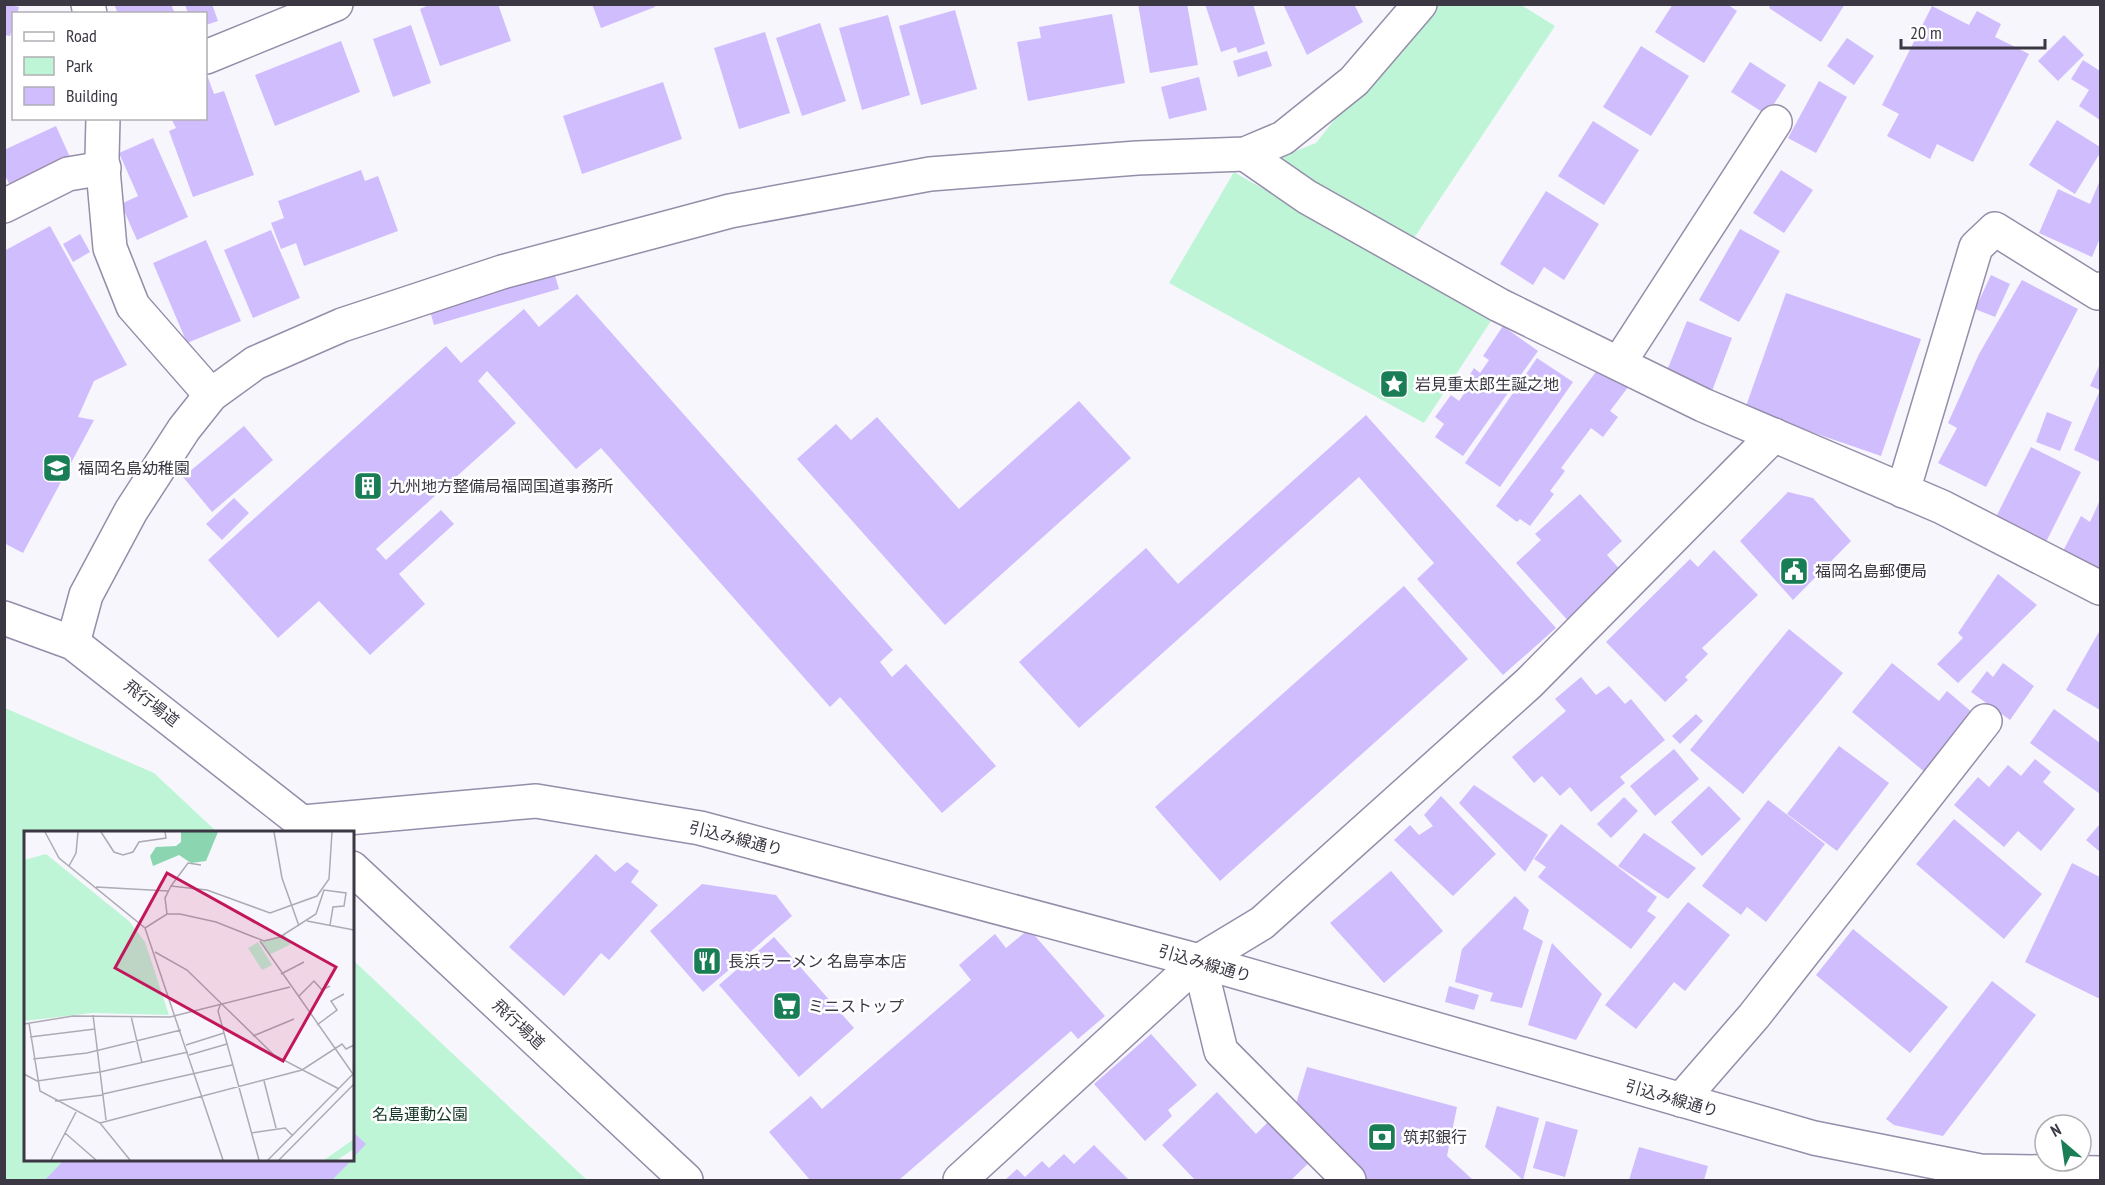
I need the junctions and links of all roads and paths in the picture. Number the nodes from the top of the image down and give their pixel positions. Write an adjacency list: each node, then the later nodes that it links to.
1 (336, 4): 3 (street)
2 (1420, 4): 6 (street)
3 (207, 57)
4 (103, 120): 7 (street)
5 (1775, 122): 10 (street)
6 (1245, 154): 10 (street); 11 (street)
7 (104, 168): 8 (street); 11 (street)
8 (4, 206)
9 (2100, 289): 13 (street)
10 (1619, 363): 12 (street)
11 (211, 395): 16 (street)
12 (1774, 435): 13 (street); 20 (street)
13 (1903, 491): 14 (street)
14 (2100, 588)
15 (4, 618): 16 (street, 飛行場道)
16 (73, 643): 18 (street, 飛行場道)
17 (1985, 721): 21 (street)
18 (308, 827): 20 (street, 引込み線通り)
19 (354, 870): 23 (street, 飛行場道)
20 (1199, 961): 21 (street, 引込み線通り); 24 (street); 25 (street)
21 (1681, 1100): 22 (street, 引込み線通り)
22 (2100, 1173)
23 (686, 1180)
24 (960, 1180)
25 (1349, 1180)

